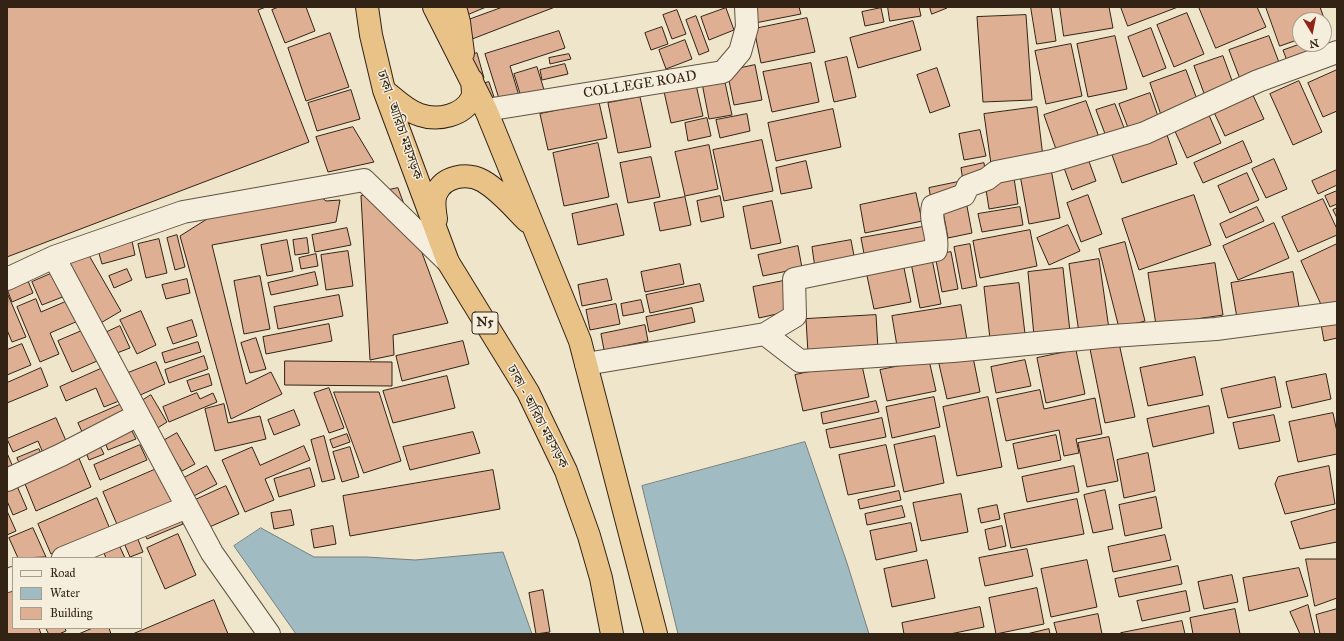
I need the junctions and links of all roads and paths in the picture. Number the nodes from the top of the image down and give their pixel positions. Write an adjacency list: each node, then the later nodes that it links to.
1 (367, 7): 7 (highway, ঢাকা - আরিচা মহাসড়ক / N5)
2 (434, 7): 6 (highway)
3 (455, 7): 6 (highway)
4 (746, 7): 8 (street, COLLEGE ROAD)
5 (1337, 52): 15 (street)
6 (468, 71): 7 (highway); 8 (highway)
7 (384, 90): 10 (highway, ঢাকা - আরিচা মহাসড়ক / N5)
8 (486, 110): 9 (highway)
9 (535, 229): 10 (highway); 16 (highway)
10 (437, 232): 12 (highway, ঢাকা - আরিচা মহাসড়ক / N5)
11 (54, 257): 12 (street); 13 (street); 17 (street)
12 (448, 262): 22 (highway, ঢাকা - আরিচা মহাসড়ক / N5)
13 (7, 279)
14 (1337, 313): 15 (street)
15 (766, 334): 16 (street)
16 (586, 364): 23 (highway)
17 (138, 415): 18 (street); 19 (street)
18 (7, 480)
19 (187, 507): 20 (street); 21 (street)
20 (65, 557)
21 (269, 634)
22 (612, 634)
23 (656, 634)

